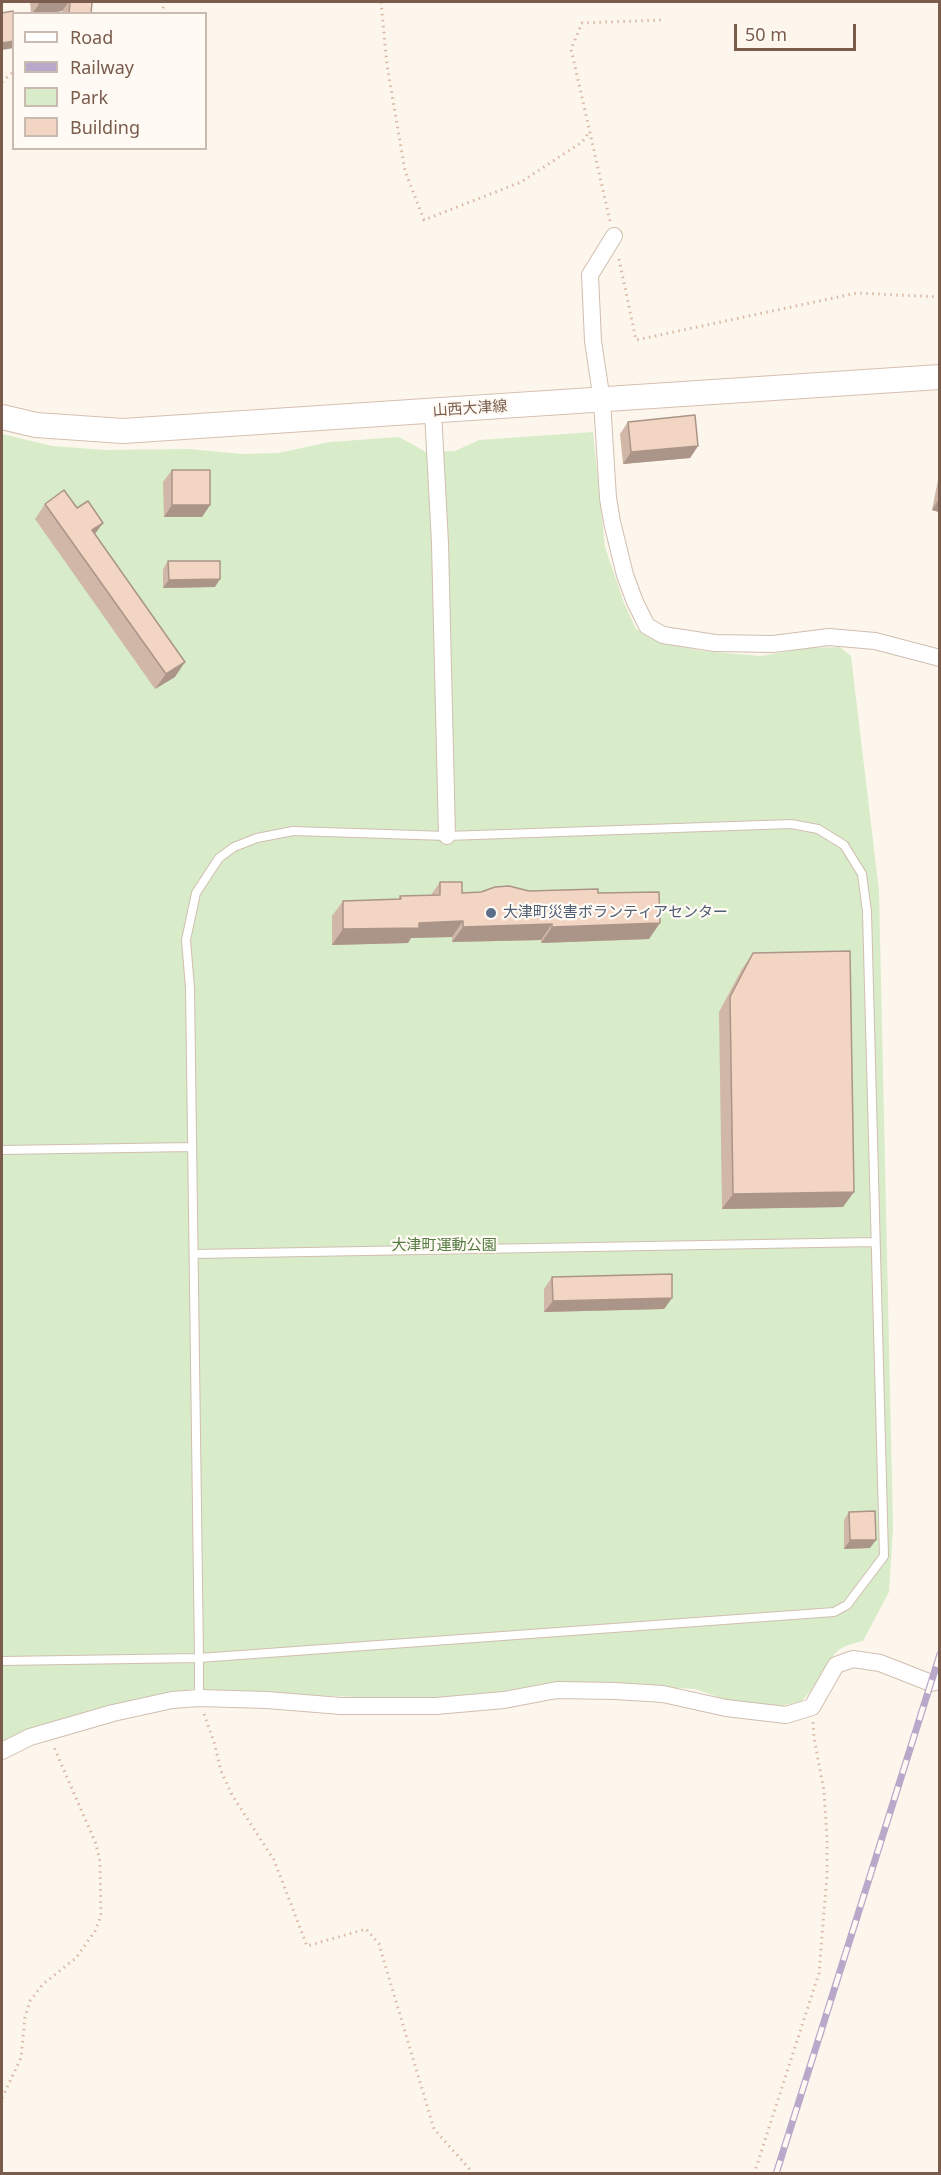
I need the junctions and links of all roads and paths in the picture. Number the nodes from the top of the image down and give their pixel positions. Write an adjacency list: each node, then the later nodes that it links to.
1 (381, 2): 3 (path)
2 (661, 20): 3 (path)
3 (590, 130): 4 (path)
4 (614, 236): 5 (path); 7 (street)
5 (939, 297)
6 (939, 377): 7 (main road, 山西大津線)
7 (602, 401): 8 (main road, 山西大津線); 10 (street)
8 (433, 412): 9 (main road, 山西大津線); 11 (street)
9 (2, 417)
10 (939, 658)
11 (447, 836): 12 (lane); 14 (lane)
12 (191, 1147): 13 (lane); 15 (lane)
13 (2, 1150)
14 (874, 1242): 15 (lane); 16 (lane)
15 (194, 1254): 16 (lane)
16 (199, 1658): 17 (lane); 19 (lane)
17 (2, 1661)
18 (939, 1681): 20 (street)
19 (199, 1698): 20 (street); 21 (street); 24 (path)
20 (812, 1707): 25 (path)
21 (48, 1732): 22 (street); 23 (path)
22 (2, 1751)
23 (2, 2098)
24 (474, 2174)
25 (753, 2174)

